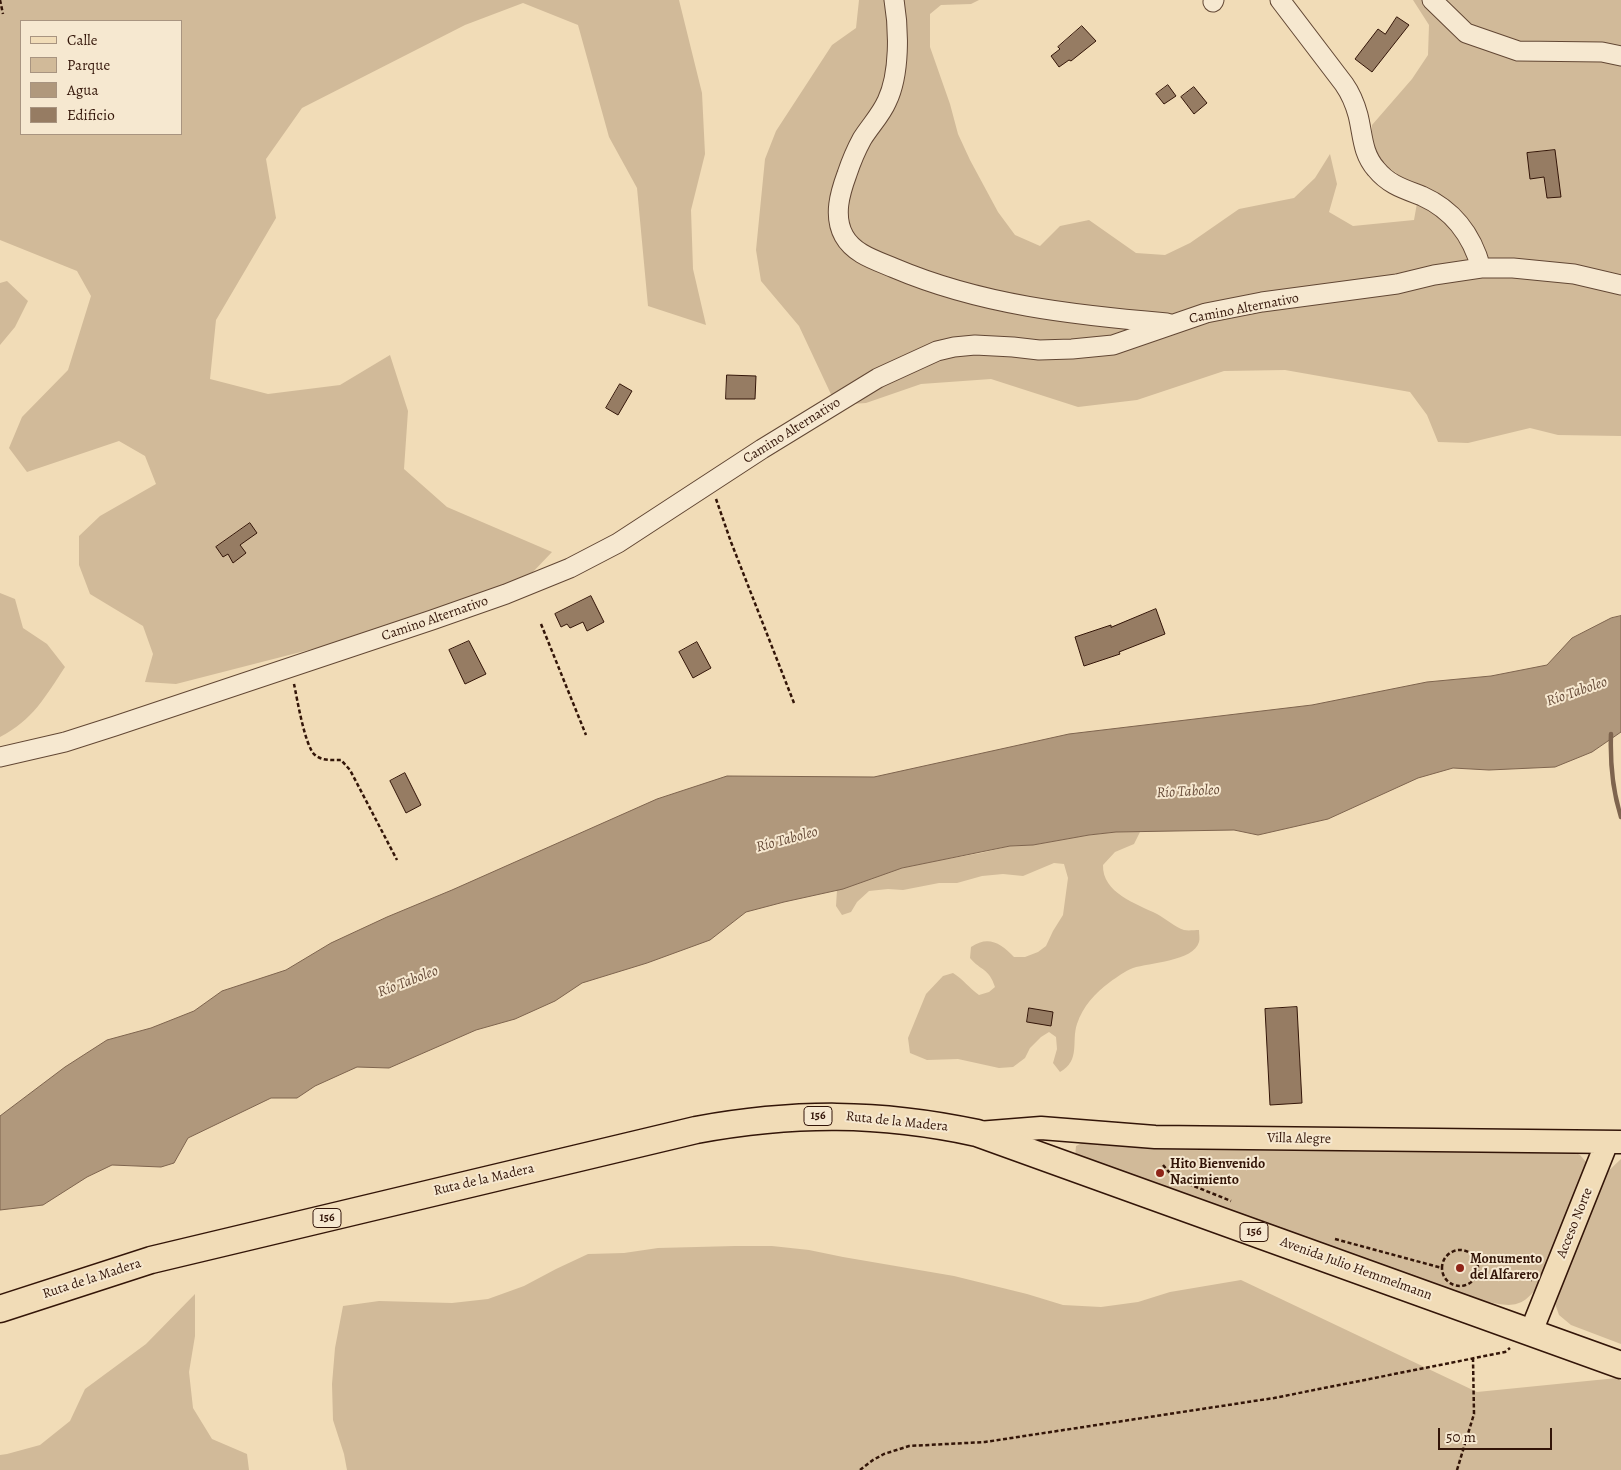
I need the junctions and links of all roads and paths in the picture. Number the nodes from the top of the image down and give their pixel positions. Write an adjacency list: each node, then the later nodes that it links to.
1 (0, 0): 5 (path)
2 (894, 0): 9 (street)
3 (1280, 0): 7 (street)
4 (1432, 0): 6 (street)
5 (3, 14)
6 (1621, 56)
7 (1481, 268): 8 (street, Camino Alternativo); 9 (street, Camino Alternativo)
8 (1621, 285)
9 (1174, 324): 10 (street, Camino Alternativo)
10 (709, 484): 12 (street, Camino Alternativo); 13 (path)
11 (541, 624): 14 (path)
12 (291, 668): 15 (street, Camino Alternativo); 16 (path)
13 (794, 703)
14 (586, 734)
15 (0, 757)
16 (397, 860)
17 (978, 1133): 18 (main road, Villa Alegre); 25 (highway, Ruta de la Madera / 156); 26 (highway, Avenida Julio Hemmelmann / 156)
18 (1614, 1142): 24 (main road, Acceso Norte)
19 (1163, 1165): 20 (path)
20 (1236, 1203)
21 (1334, 1238): 22 (path)
22 (1442, 1268): 23 (path); 23 (path)
23 (1478, 1271): 24 (path)
24 (1550, 1284): 26 (main road, Acceso Norte)
25 (0, 1309)
26 (1531, 1332): 27 (path); 28 (highway, Avenida Julio Hemmelmann / 156)
27 (1473, 1359): 29 (path); 30 (path)
28 (1621, 1365)
29 (860, 1470)
30 (1457, 1470)

